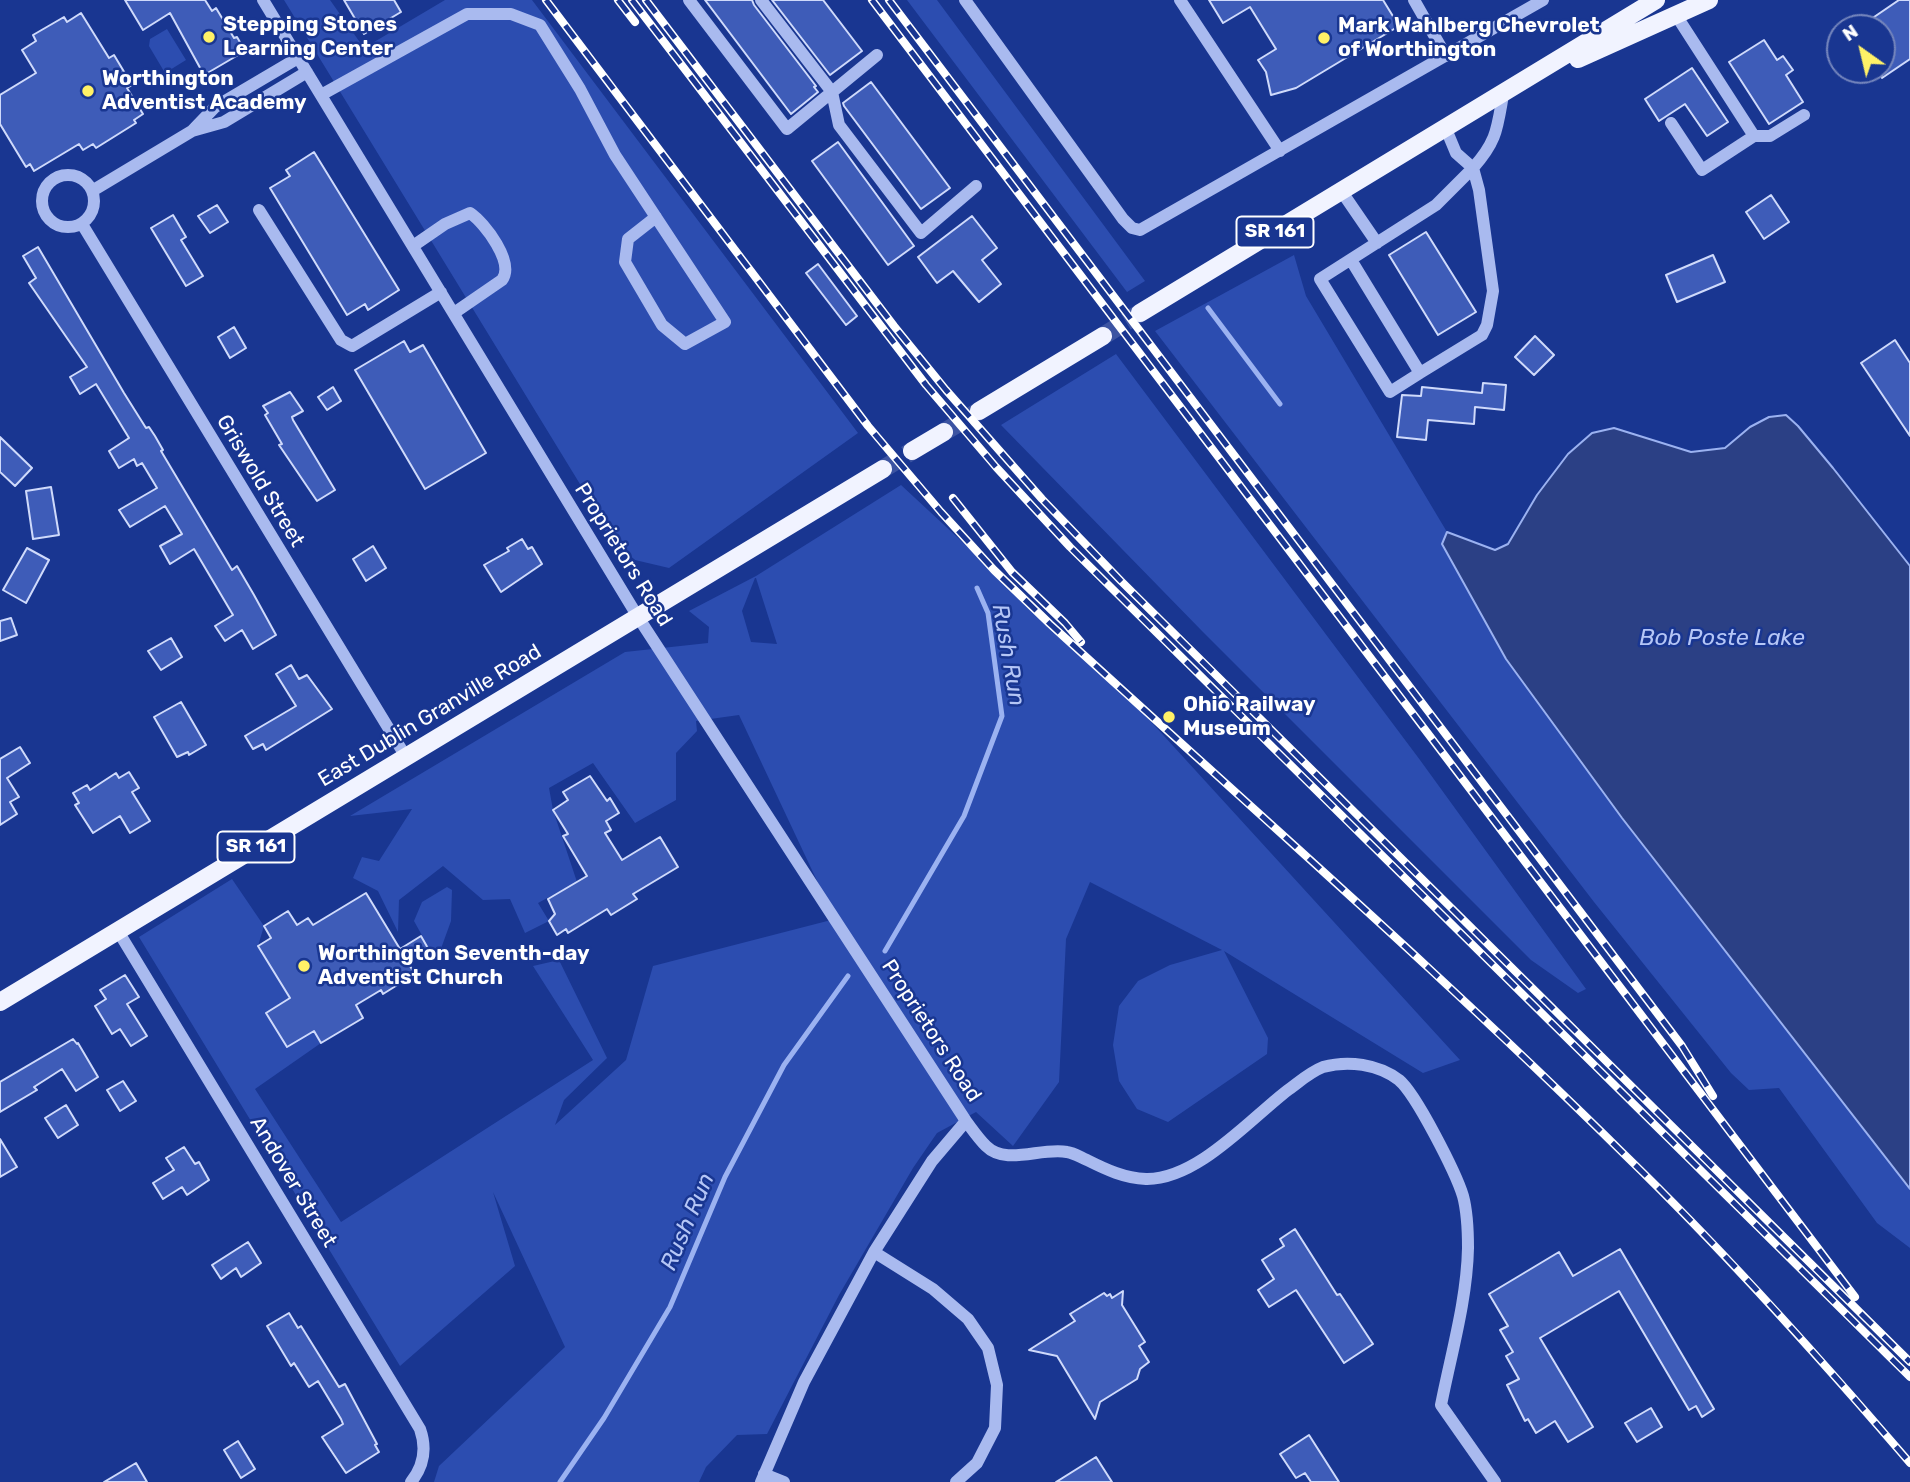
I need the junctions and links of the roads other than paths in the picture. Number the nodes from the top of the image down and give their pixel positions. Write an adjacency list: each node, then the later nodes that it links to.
1 (263, 0): 13 (street, Proprietors Road)
2 (689, 0): 16 (street)
3 (761, 0): 16 (street)
4 (965, 0): 23 (street)
5 (1180, 0): 23 (street)
6 (1414, 0): 12 (street)
7 (1543, 0): 12 (street)
8 (1656, 0): 15 (main road, SR 161)
9 (1709, 0): 10 (main road, SR 161)
10 (1676, 15): 15 (main road, SR 161); 22 (street)
11 (877, 55): 16 (street)
12 (1446, 56): 23 (street)
13 (298, 58): 14 (street, Proprietors Road); 21 (street)
14 (307, 72): 17 (street, Proprietors Road); 21 (street)
15 (1510, 90): 20 (main road, SR 161); 24 (street)
16 (832, 92): 25 (street)
17 (321, 95): 29 (street); 32 (street, Proprietors Road)
18 (1804, 115): 22 (street)
19 (1671, 123): 22 (street)
20 (1446, 129): 24 (street); 27 (main road, SR 161)
21 (191, 131): 26 (street)
22 (1754, 136)
23 (1280, 151)
24 (1473, 168): 31 (street); 38 (street)
25 (976, 186)
26 (92, 191): 30 (street); 30 (street)
27 (1342, 192): 31 (street); 36 (main road, SR 161)
28 (259, 210): 34 (street)
29 (656, 217): 29 (street)
30 (82, 224): 44 (street, Griswold Street)
31 (1377, 243): 33 (street)
32 (413, 246): 34 (street, Proprietors Road); 35 (street)
33 (1351, 260): 38 (street); 38 (street)
34 (441, 292): 35 (street, Proprietors Road)
35 (454, 313): 43 (street, Proprietors Road)
36 (1140, 313)
37 (1103, 336): 39 (main road)
38 (1420, 373)
39 (979, 411)
40 (944, 432): 41 (main road)
41 (912, 451)
42 (883, 469): 43 (main road, East Dublin Granville Road / SR 161)
43 (638, 617): 44 (main road, East Dublin Granville Road / SR 161); 47 (street, Proprietors Road)
44 (406, 757): 45 (main road, East Dublin Granville Road / SR 161)
45 (118, 931): 46 (main road, East Dublin Granville Road / SR 161); 50 (street, Andover Street)
46 (0, 1002)
47 (966, 1121): 48 (street); 53 (street, Proprietors Road)
48 (874, 1252): 49 (street); 52 (street)
49 (762, 1478): 51 (street)
50 (411, 1482)
51 (784, 1482)
52 (957, 1482)
53 (1495, 1482)

